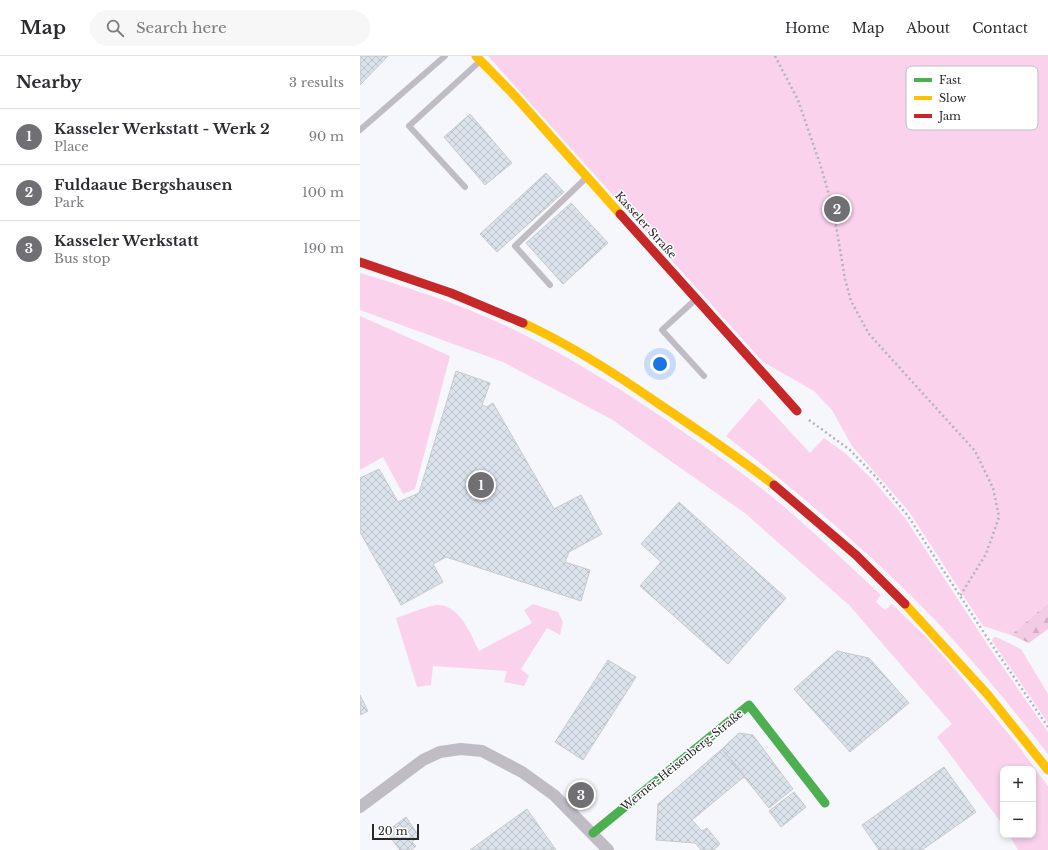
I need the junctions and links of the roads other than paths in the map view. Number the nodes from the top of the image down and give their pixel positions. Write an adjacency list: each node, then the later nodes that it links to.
1 (445, 56): 3 (lane)
2 (478, 58): 4 (main road, Kasseler Straße); 5 (lane)
3 (360, 130)
4 (587, 177): 7 (lane); 8 (main road, Kasseler Straße)
5 (465, 187)
6 (360, 262): 11 (main road)
7 (550, 285)
8 (696, 298): 9 (lane); 10 (main road, Kasseler Straße)
9 (704, 376)
10 (797, 411)
11 (1048, 770)
12 (825, 803): 14 (main road, Werner-Heisenberg-Straße)
13 (360, 807): 14 (street)
14 (593, 833): 15 (street)
15 (608, 850)

